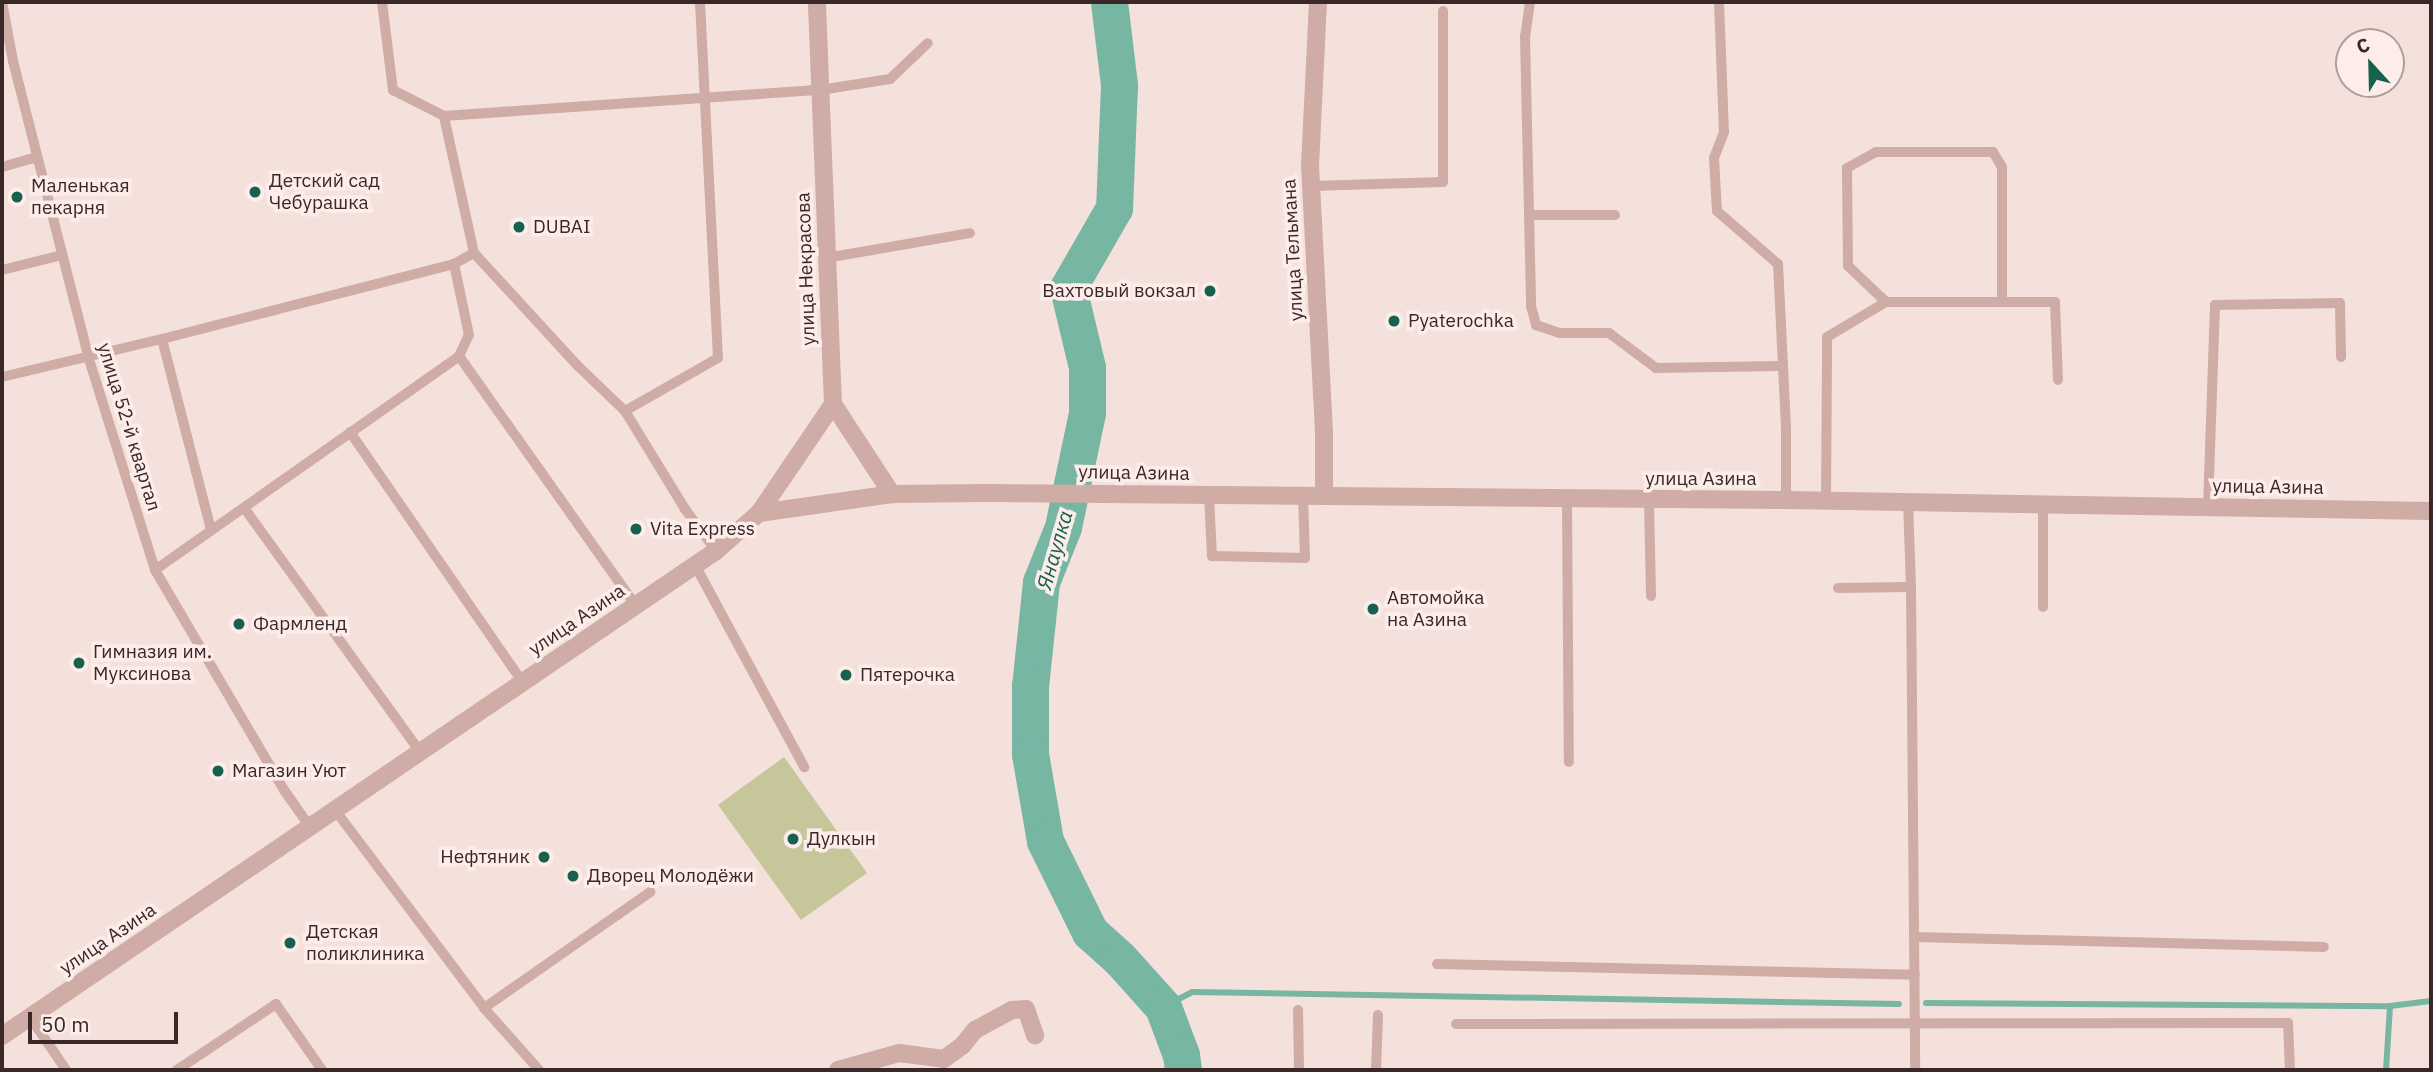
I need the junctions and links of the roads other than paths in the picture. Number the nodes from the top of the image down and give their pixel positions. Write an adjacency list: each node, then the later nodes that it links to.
1 (382, 2): 14 (lane)
2 (700, 2): 13 (lane)
3 (817, 2): 12 (street, улица Некрасова)
4 (1318, 2): 17 (street, улица Тельмана)
5 (1530, 2): 18 (lane)
6 (1719, 2): 32 (lane)
7 (2, 9): 10 (lane, улица 52-й квартал)
8 (1443, 11): 17 (lane)
9 (928, 43): 12 (lane)
10 (13, 61): 11 (lane); 15 (lane, улица 52-й квартал)
11 (2, 64)
12 (820, 90): 13 (lane); 23 (street, улица Некрасова)
13 (705, 97): 14 (lane); 36 (lane)
14 (444, 116): 21 (lane)
15 (37, 157): 16 (lane); 22 (lane, улица 52-й квартал)
16 (2, 166)
17 (1312, 186): 41 (street, улица Тельмана)
18 (1529, 215): 19 (lane); 32 (lane)
19 (1615, 215)
20 (970, 233): 23 (lane)
21 (474, 253): 24 (lane); 36 (lane)
22 (62, 255): 25 (lane); 29 (lane, улица 52-й квартал)
23 (827, 258): 35 (street, улица Некрасова)
24 (454, 264): 28 (lane); 30 (lane)
25 (2, 270)
26 (2002, 301): 27 (lane); 27 (lane); 34 (lane)
27 (1886, 302): 44 (lane)
28 (162, 339): 29 (lane); 52 (lane)
29 (88, 356): 33 (lane); 55 (lane, улица 52-й квартал)
30 (459, 356): 37 (lane); 59 (lane)
31 (2342, 357): 48 (lane)
32 (1781, 366): 43 (lane)
33 (2, 377)
34 (2057, 380)
35 (832, 404): 38 (street); 51 (street)
36 (625, 411): 53 (lane)
37 (350, 432): 49 (lane); 61 (lane)
38 (892, 494): 39 (street, улица Азина); 51 (street, улица Азина)
39 (1209, 495): 40 (street, улица Азина); 40 (lane)
40 (1303, 496): 41 (street, улица Азина)
41 (1324, 496): 42 (street, улица Азина)
42 (1567, 500): 45 (street, улица Азина); 63 (lane)
43 (1786, 500): 44 (street, улица Азина); 45 (street, улица Азина)
44 (1826, 500): 46 (street, улица Азина)
45 (1649, 501): 58 (lane)
46 (1908, 502): 47 (street, улица Азина); 56 (lane)
47 (2043, 503): 48 (street, улица Азина); 60 (lane)
48 (2208, 506): 50 (street, улица Азина)
49 (245, 509): 52 (lane); 62 (lane)
50 (2431, 511)
51 (759, 513): 53 (street, улица Азина)
52 (211, 530): 55 (lane)
53 (716, 551): 54 (street, улица Азина)
54 (695, 565): 59 (street, улица Азина); 64 (lane)
55 (155, 570): 66 (lane, улица 52-й квартал)
56 (1911, 587): 57 (lane); 68 (lane)
57 (1838, 588)
58 (1651, 596)
59 (636, 606): 61 (street, улица Азина)
60 (2043, 607)
61 (523, 683): 62 (street, улица Азина)
62 (420, 752): 65 (street, улица Азина)
63 (1569, 762)
64 (804, 767)
65 (335, 810): 66 (street, улица Азина); 72 (lane)
66 (310, 827): 75 (street, улица Азина)
67 (650, 892): 72 (lane)
68 (1914, 937): 69 (lane); 71 (lane)
69 (2324, 947)
70 (1437, 964): 71 (lane)
71 (1914, 975): 77 (lane)
72 (484, 1008): 83 (lane)
73 (1298, 1010): 85 (lane)
74 (1378, 1015): 86 (lane)
75 (30, 1017): 79 (street, улица Азина); 80 (lane)
76 (1456, 1024): 77 (lane)
77 (1915, 1024): 87 (lane); 88 (lane)
78 (1035, 1035): 84 (street)
79 (2, 1036)
80 (66, 1070)
81 (177, 1070): 82 (lane)
82 (322, 1070)
83 (539, 1070)
84 (838, 1070)
85 (1299, 1070)
86 (1376, 1070)
87 (1915, 1070)
88 (2290, 1070)

